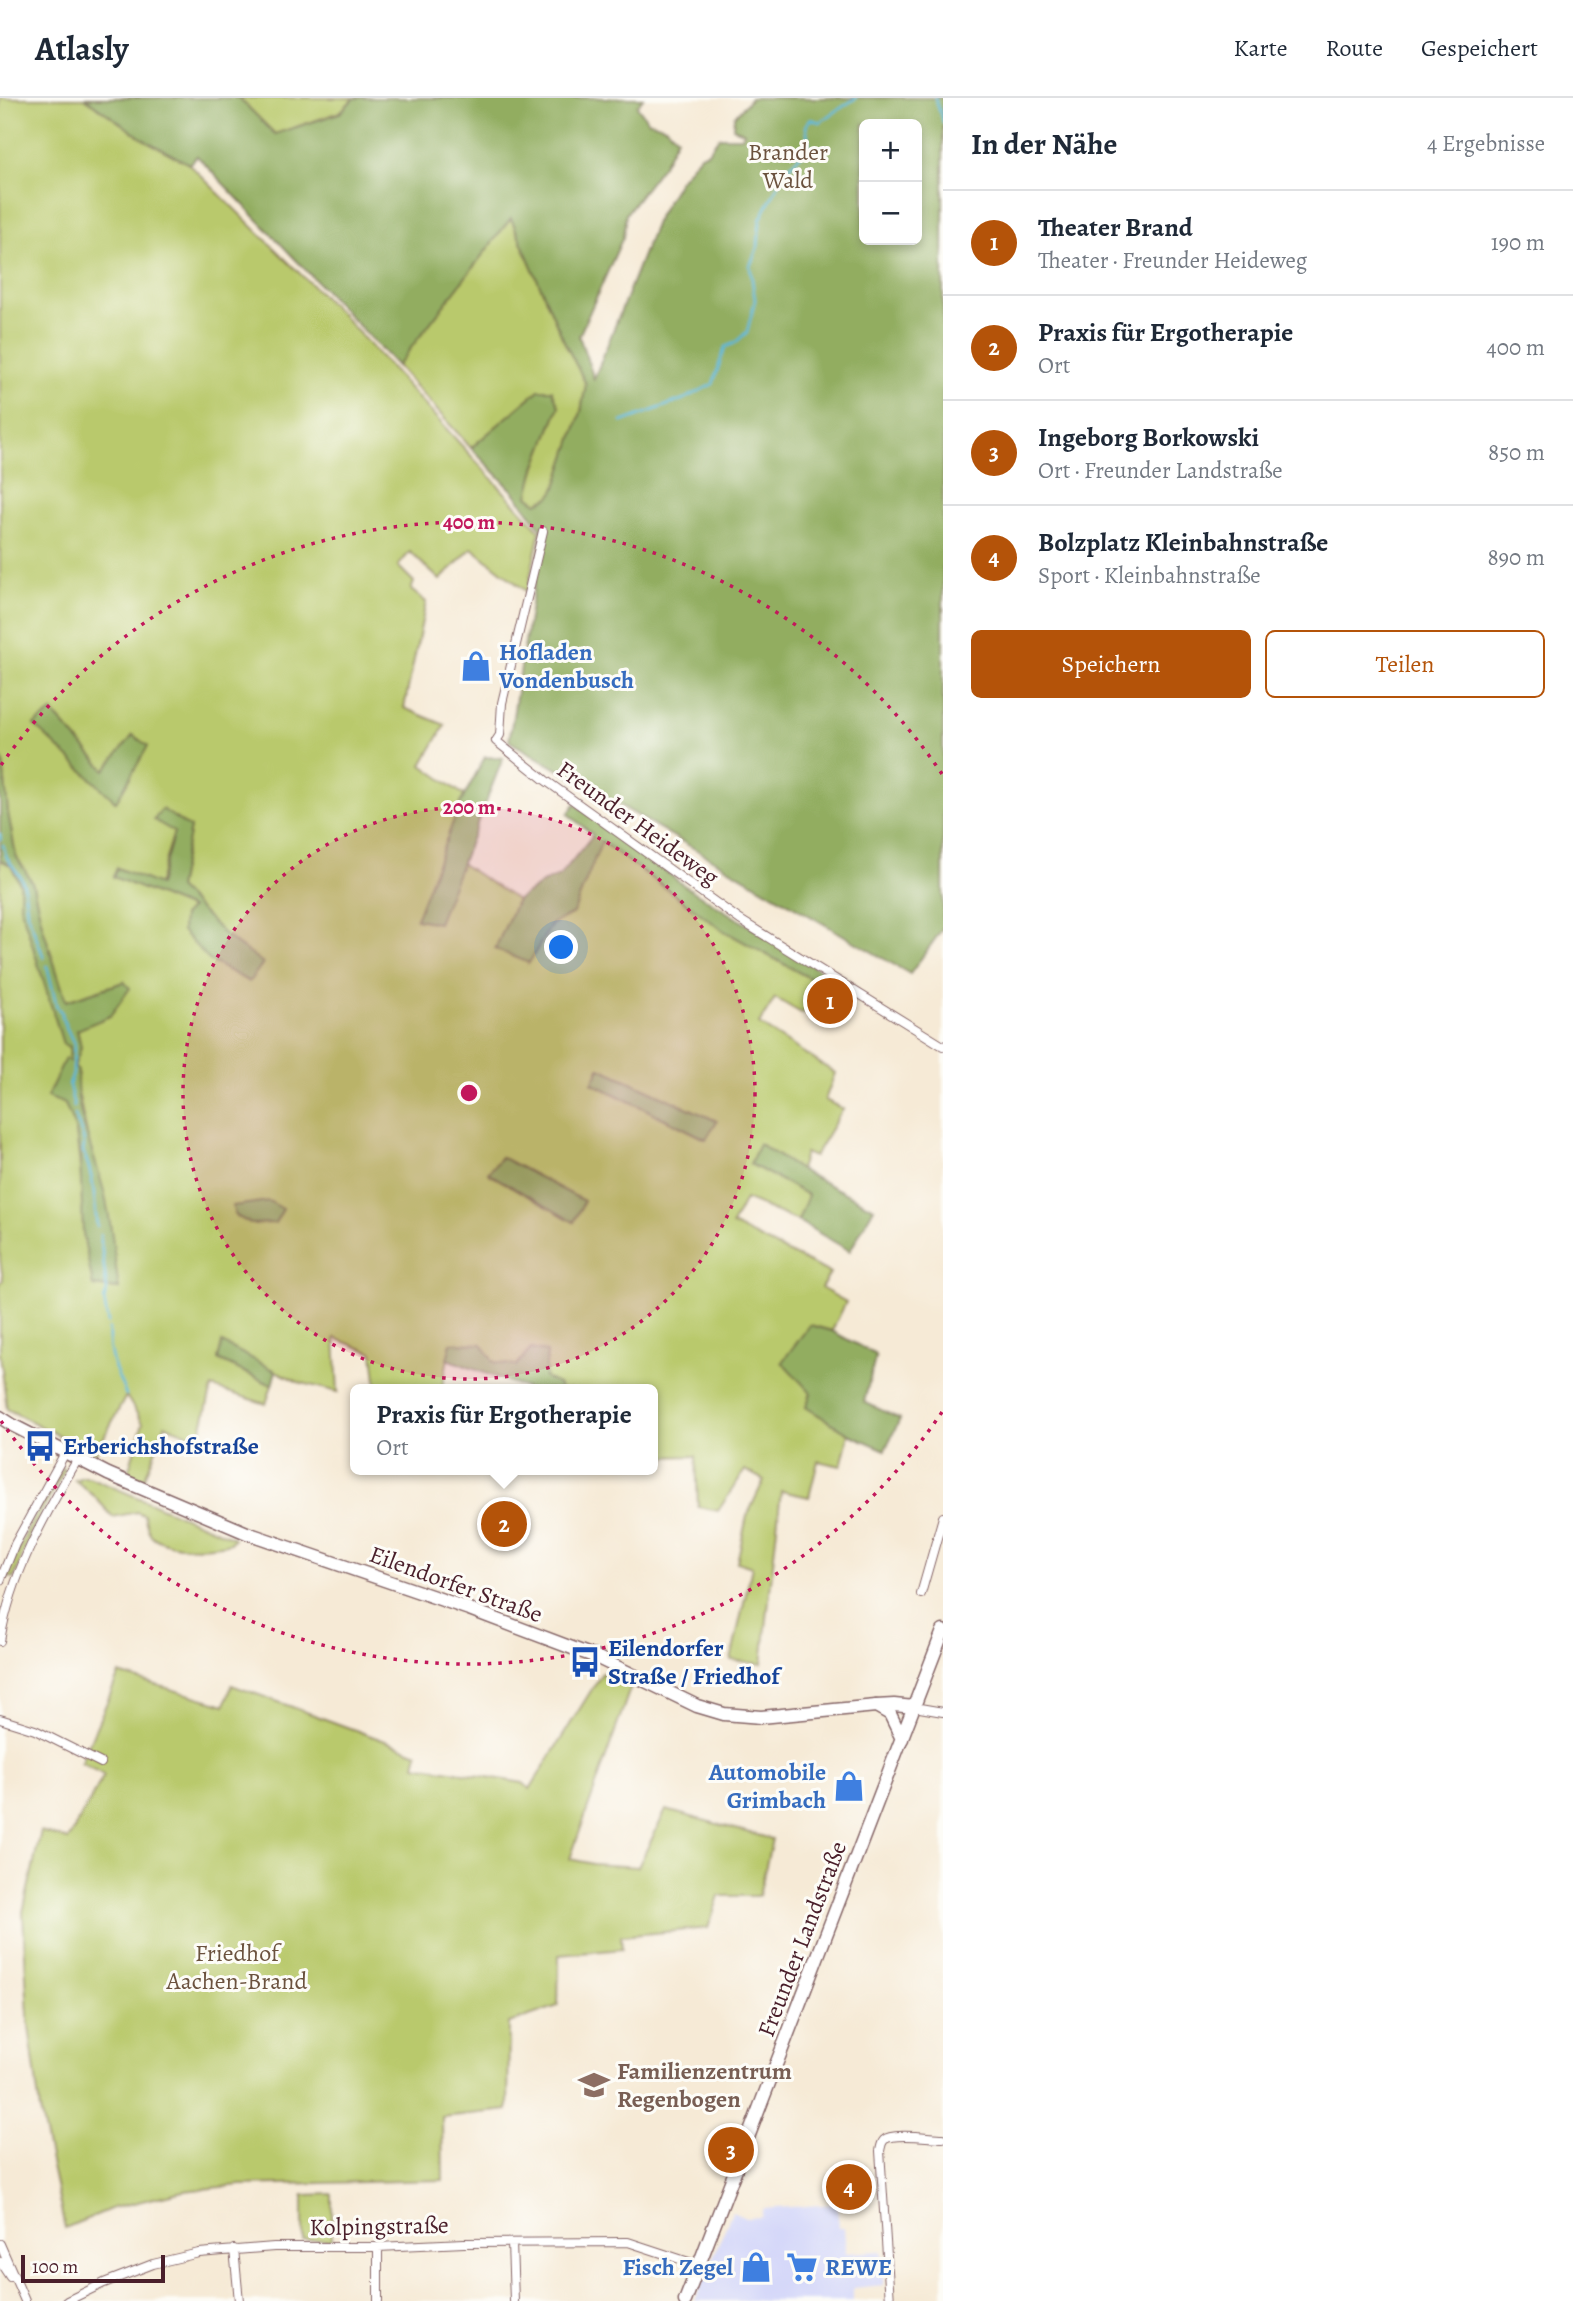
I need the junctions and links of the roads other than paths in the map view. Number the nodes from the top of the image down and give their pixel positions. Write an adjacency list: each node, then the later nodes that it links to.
1 (543, 531): 2 (street, Freunder Heideweg)
2 (943, 1046)
3 (0, 1416): 4 (street, Eilendorfer Straße)
4 (65, 1453): 5 (street, Eilendorfer Straße); 7 (street)
5 (78, 1459): 10 (street); 11 (street, Eilendorfer Straße)
6 (943, 1517): 8 (street)
7 (0, 1581)
8 (921, 1594)
9 (943, 1631): 12 (street, Freunder Landstraße)
10 (0, 1641)
11 (876, 1706): 12 (street, Eilendorfer Straße); 15 (street)
12 (914, 1707): 13 (street); 15 (street, Freunder Landstraße)
13 (943, 1712)
14 (0, 1719): 16 (street)
15 (902, 1739): 23 (street, Freunder Landstraße)
16 (102, 1763)
17 (943, 2138): 30 (street)
18 (512, 2243): 20 (street, Kolpingstraße); 23 (street, Kolpingstraße); 28 (street)
19 (0, 2244): 24 (street)
20 (378, 2247): 21 (street, Kolpingstraße); 27 (street)
21 (234, 2249): 25 (street, Kolpingstraße); 26 (street)
22 (0, 2262): 24 (street)
23 (698, 2265): 29 (street, Freunder Landstraße)
24 (23, 2297)
25 (67, 2301)
26 (239, 2301)
27 (378, 2301)
28 (514, 2301)
29 (685, 2301)
30 (890, 2301)

